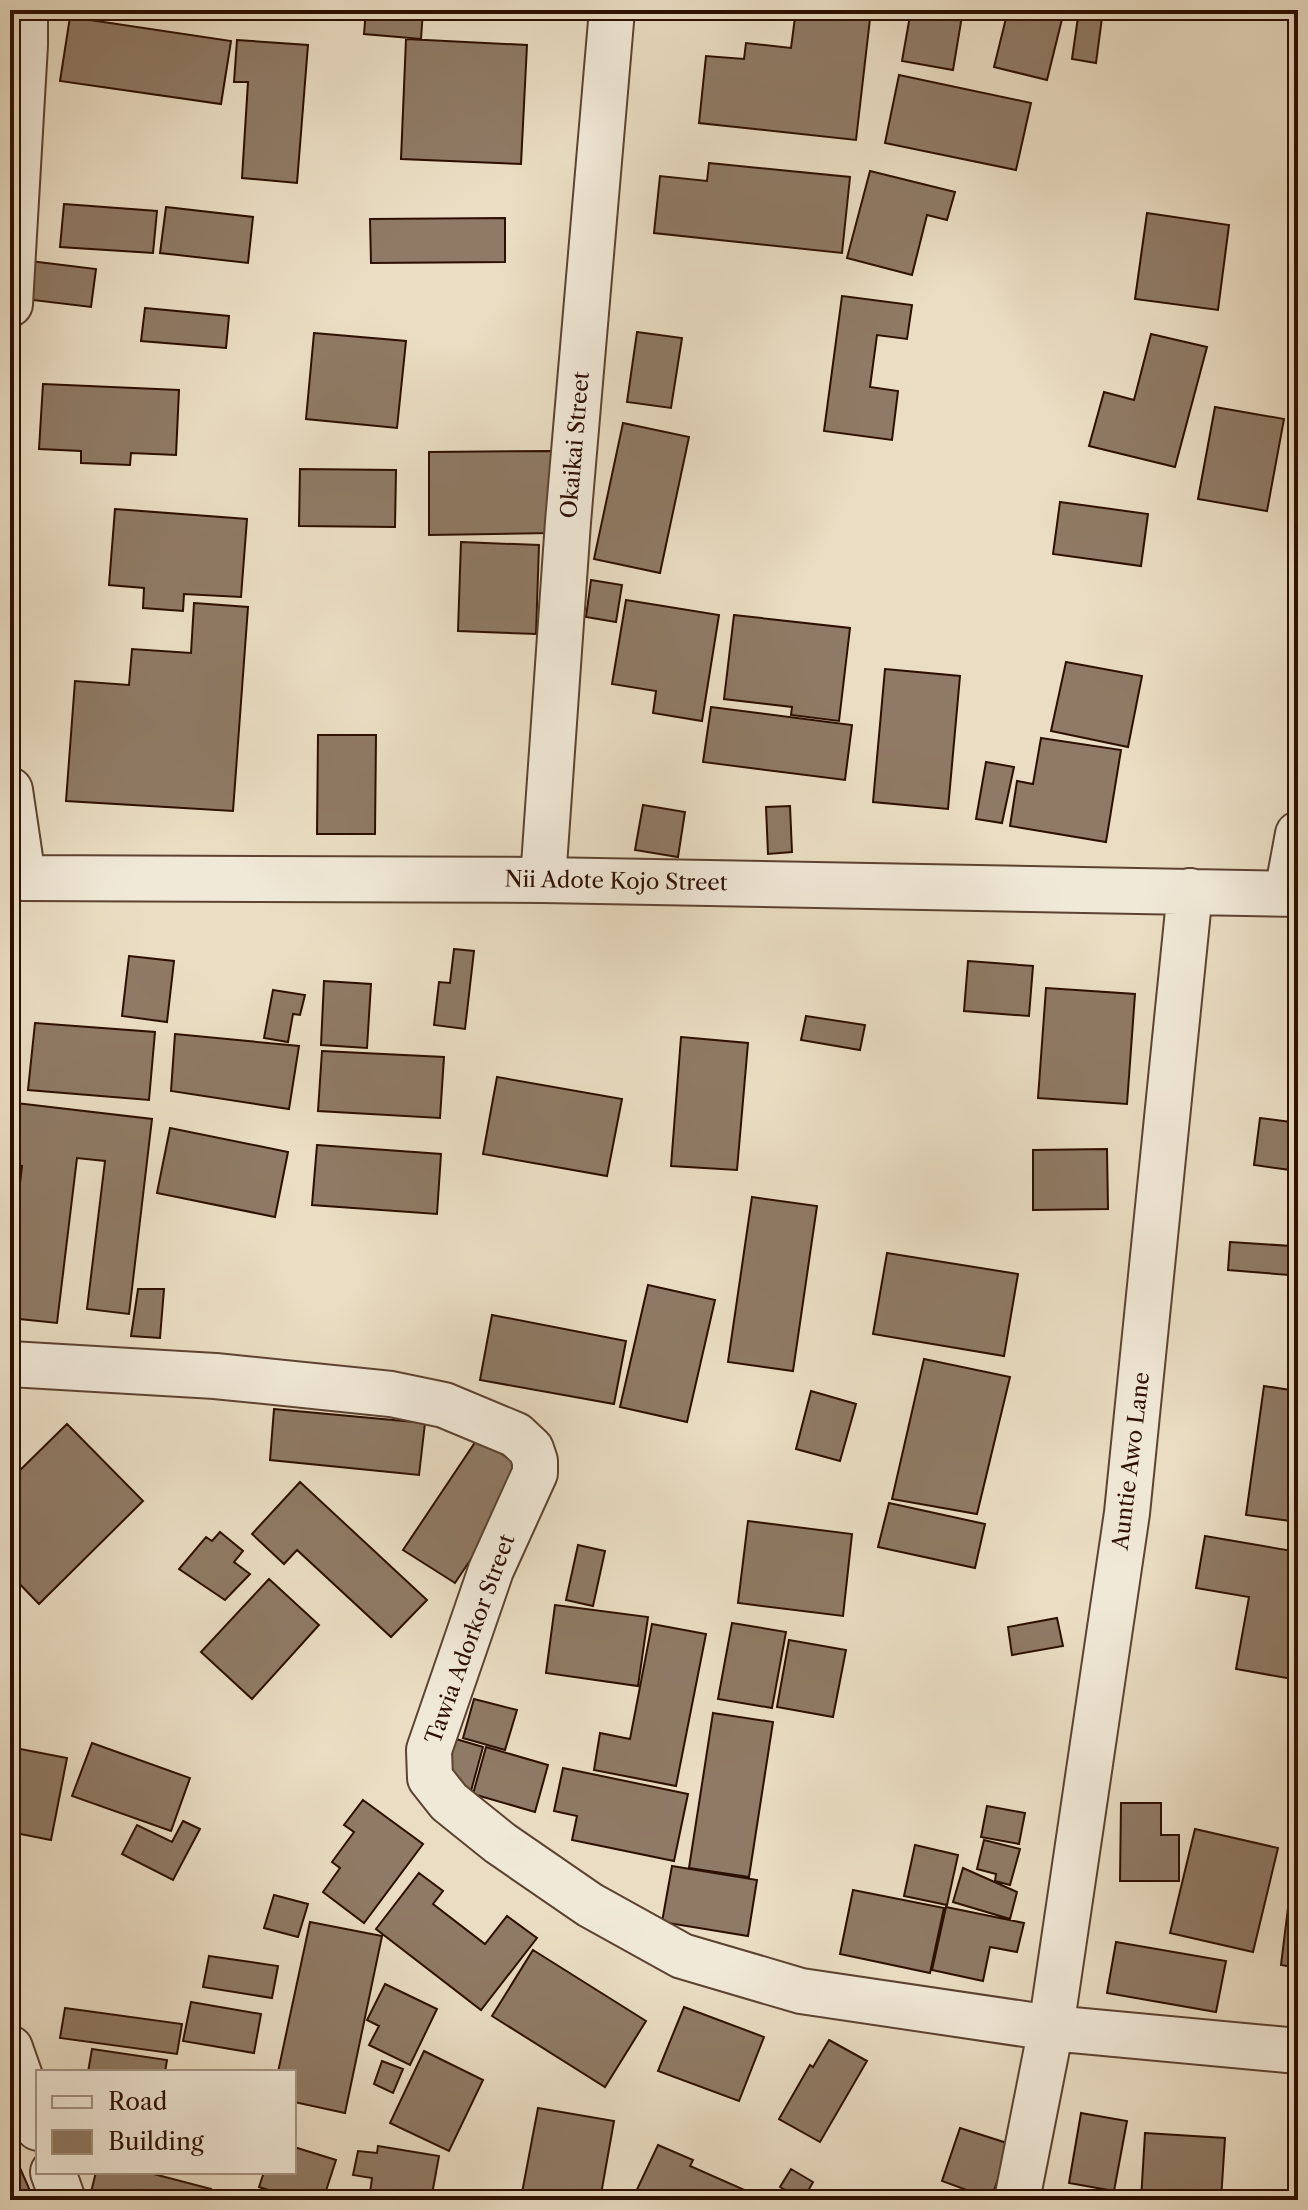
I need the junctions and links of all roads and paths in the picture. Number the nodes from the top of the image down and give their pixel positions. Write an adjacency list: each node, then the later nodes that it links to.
1 (25, 10): 3 (street)
2 (612, 10): 6 (street, Okaikai Street)
3 (10, 304)
4 (10, 790): 6 (street, Nii Adote Kojo Street)
5 (1298, 834): 8 (street)
6 (543, 880): 7 (street, Nii Adote Kojo Street)
7 (1190, 891): 8 (street, Nii Adote Kojo Street); 10 (street, Auntie Awo Lane)
8 (1293, 894)
9 (10, 1364): 10 (street, Tawia Adorkor Street)
10 (1051, 2028): 12 (street, Tawia Adorkor Street); 16 (street, Auntie Awo Lane)
11 (10, 2048): 13 (street)
12 (1298, 2051)
13 (36, 2122)
14 (54, 2174): 15 (street)
15 (63, 2200)
16 (1017, 2200)

